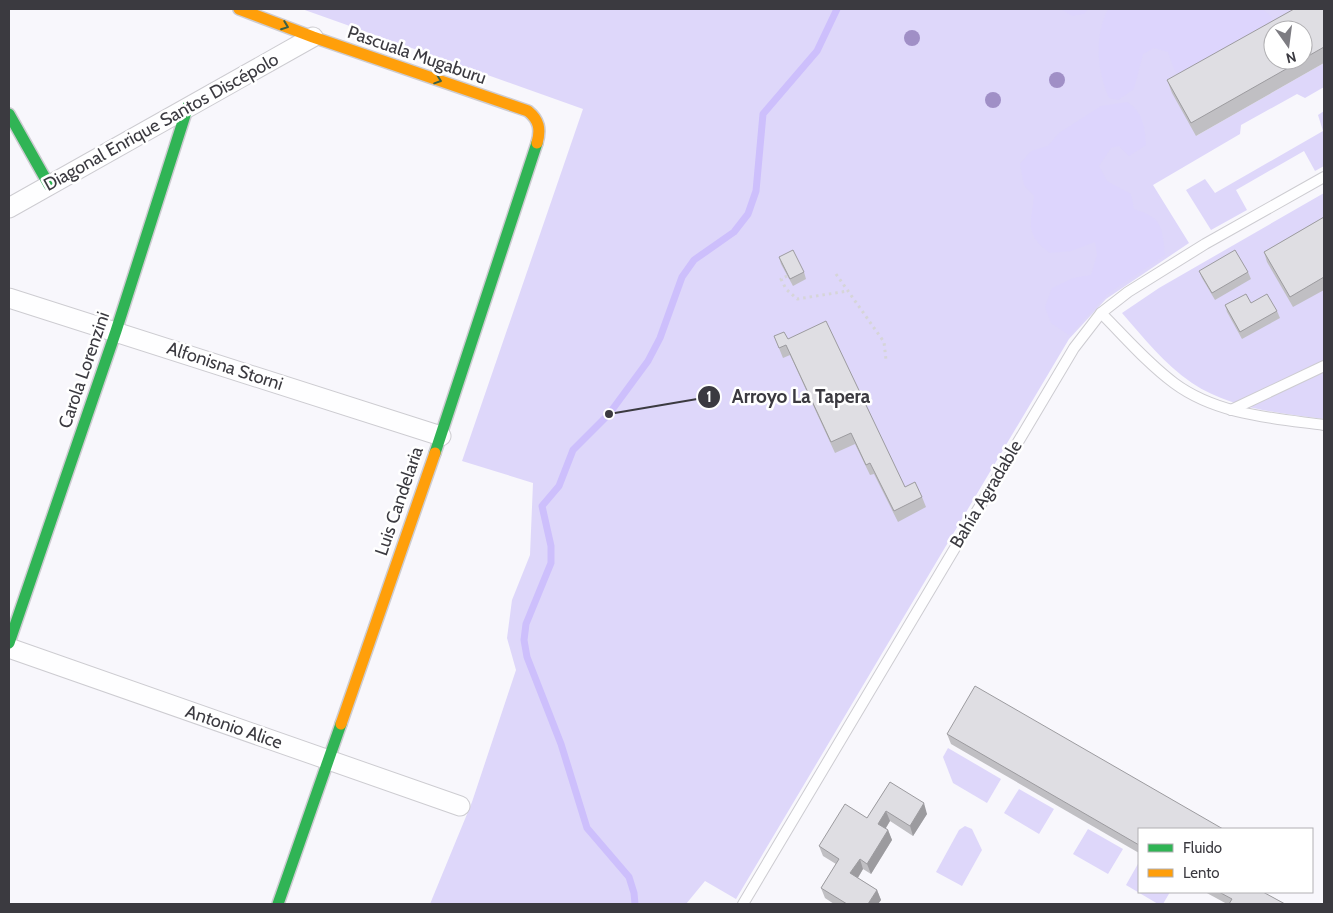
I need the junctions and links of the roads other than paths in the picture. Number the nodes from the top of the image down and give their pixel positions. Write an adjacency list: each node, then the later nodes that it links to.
1 (239, 9): 2 (street, Pascuala Mugaburu, one-way to 2)
2 (313, 37): 3 (street, Diagonal Enrique Santos Discépolo); 4 (street, Pascuala Mugaburu, one-way to 4)
3 (188, 106): 7 (street, Diagonal Enrique Santos Discépolo); 11 (street, Carola Lorenzini)
4 (528, 111): 15 (street, Luis Candelaria)
5 (9, 114): 7 (street)
6 (1324, 177): 10 (lane, Bahía Agradable)
7 (49, 185): 8 (street, Diagonal Enrique Santos Discépolo)
8 (9, 208)
9 (9, 298): 11 (street, Alfonisna Storni)
10 (1101, 314): 13 (lane); 21 (lane, Bahía Agradable)
11 (116, 331): 15 (street, Alfonisna Storni); 16 (street, Carola Lorenzini)
12 (1324, 366): 13 (lane)
13 (1230, 410): 14 (lane)
14 (1324, 425)
15 (441, 436): 18 (street, Luis Candelaria)
16 (9, 643)
17 (9, 648): 18 (street, Antonio Alice)
18 (327, 760): 19 (street, Antonio Alice); 20 (street, Luis Candelaria)
19 (460, 806)
20 (278, 904)
21 (743, 904)

